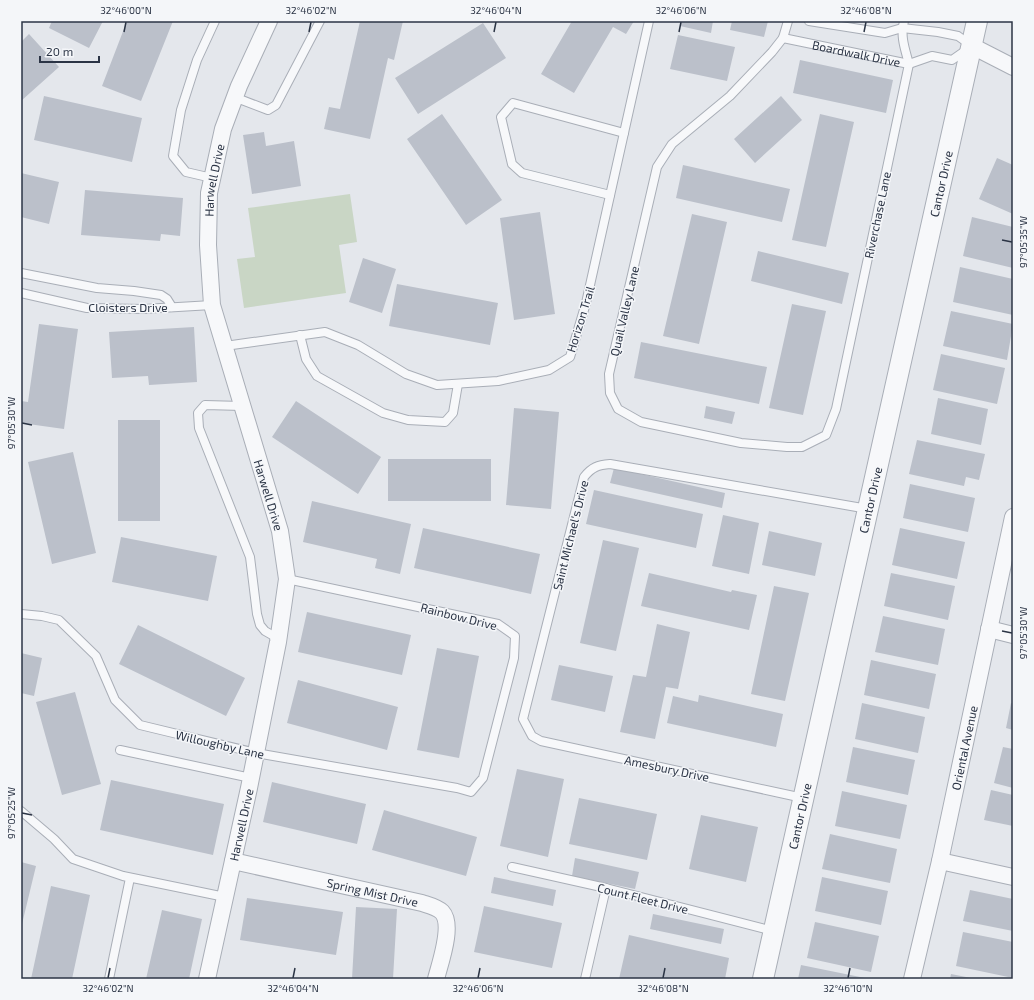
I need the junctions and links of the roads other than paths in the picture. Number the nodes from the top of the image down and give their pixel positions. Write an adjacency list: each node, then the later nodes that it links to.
1 (215, 21): 15 (lane)
2 (269, 21): 13 (street, Harwell Drive)
3 (320, 21): 13 (lane)
4 (649, 21): 14 (lane, Horizon Trail)
5 (788, 21): 9 (lane, Quail Valley Lane)
6 (810, 21): 8 (lane, Boardwalk Drive)
7 (978, 21): 10 (street, Cantor Drive)
8 (903, 24): 10 (lane, Boardwalk Drive); 11 (lane, Riverchase Lane)
9 (783, 38): 11 (lane, Boardwalk Drive); 25 (lane, Quail Valley Lane)
10 (972, 46): 11 (lane, Boardwalk Drive); 12 (street, Boardwalk Drive); 26 (street, Cantor Drive)
11 (909, 64): 25 (lane, Riverchase Lane)
12 (1013, 67)
13 (234, 97): 15 (street, Harwell Drive)
14 (624, 133): 16 (lane, Horizon Trail); 16 (lane)
15 (212, 178): 19 (street, Harwell Drive)
16 (610, 195): 23 (lane, Horizon Trail)
17 (21, 273): 20 (lane)
18 (21, 293): 20 (lane, Cloisters Drive)
19 (212, 305): 20 (lane, Cloisters Drive); 22 (street, Harwell Drive)
20 (172, 307)
21 (300, 335): 22 (lane, Horizon Trail); 23 (lane, Horizon Trail); 23 (lane)
22 (225, 346): 24 (street, Harwell Drive)
23 (458, 384)
24 (242, 406): 28 (street, Harwell Drive); 32 (lane)
25 (836, 409)
26 (868, 509): 33 (lane, Saint Michael's Drive); 38 (street, Cantor Drive)
27 (1013, 517): 30 (street, Oriental Avenue)
28 (287, 579): 32 (street, Harwell Drive); 37 (lane, Rainbow Drive)
29 (21, 614): 35 (lane, Willoughby Lane)
30 (989, 629): 31 (street); 41 (street, Oriental Avenue)
31 (1013, 635)
32 (279, 639): 35 (street, Harwell Drive)
33 (532, 736): 38 (lane, Amesbury Drive)
34 (120, 750): 36 (lane)
35 (256, 752): 36 (street, Harwell Drive); 37 (lane, Willoughby Lane)
36 (251, 778): 40 (street, Harwell Drive)
37 (471, 792)
38 (803, 798): 47 (street, Cantor Drive)
39 (21, 811): 44 (lane)
40 (233, 861): 46 (street, Harwell Drive); 50 (street, Spring Mist Drive)
41 (940, 861): 43 (street); 53 (street, Oriental Avenue)
42 (512, 867): 45 (lane, Count Fleet Drive)
43 (1013, 877)
44 (130, 878): 46 (lane); 48 (lane)
45 (606, 888): 47 (lane, Count Fleet Drive); 51 (lane)
46 (225, 897): 49 (street, Harwell Drive)
47 (774, 931): 52 (street, Cantor Drive)
48 (109, 979)
49 (207, 979)
50 (436, 979)
51 (585, 979)
52 (764, 979)
53 (912, 979)

